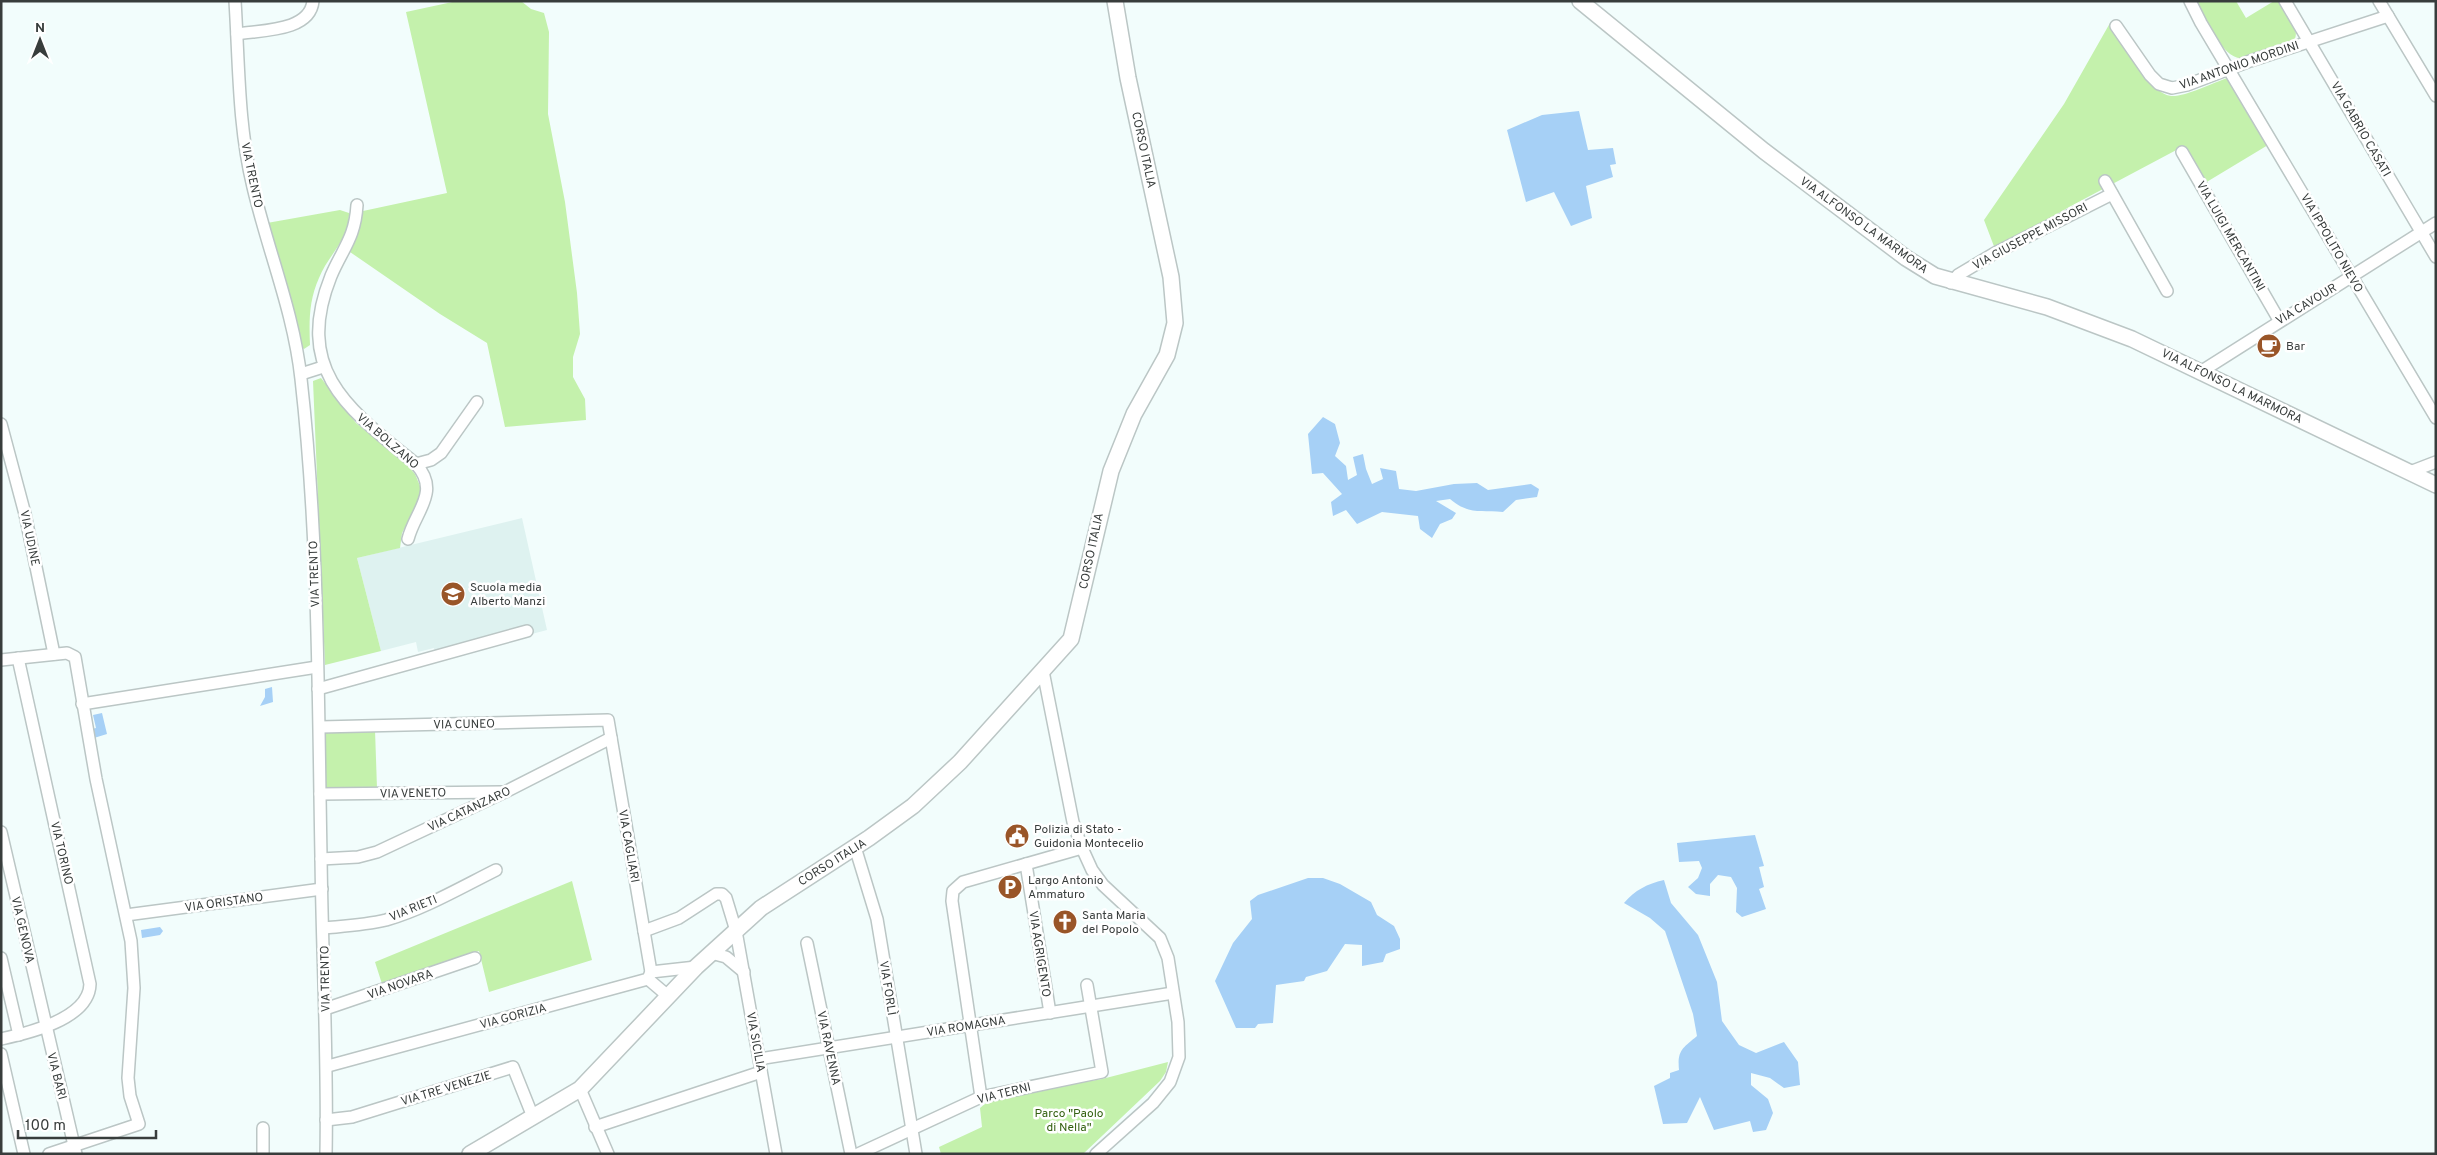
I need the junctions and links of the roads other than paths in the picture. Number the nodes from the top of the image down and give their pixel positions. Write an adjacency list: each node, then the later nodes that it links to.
1 (235, 1): 10 (street, VIA TRENTO)
2 (313, 1): 10 (street)
3 (1115, 1): 41 (street, CORSO ITALIA)
4 (1580, 1): 22 (street, VIA ALFONSO LA MARMORA)
5 (2190, 1): 12 (street, VIA IPPOLITO NIEVO)
6 (2285, 1): 11 (street, VIA GABRIO CASATI)
7 (2379, 1): 8 (street)
8 (2388, 16): 11 (street, VIA ANTONIO MORDINI); 13 (street)
9 (2116, 26): 12 (street, VIA ANTONIO MORDINI)
10 (237, 34): 27 (street, VIA TRENTO)
11 (2309, 42): 12 (street, VIA ANTONIO MORDINI); 19 (street, VIA GABRIO CASATI)
12 (2230, 68): 21 (street, VIA IPPOLITO NIEVO)
13 (2436, 96)
14 (2182, 152): 24 (street, VIA LUIGI MERCANTINI)
15 (2105, 181): 16 (street)
16 (2112, 194): 22 (street, VIA GIUSEPPE MISSORI); 23 (street)
17 (357, 205): 25 (street, VIA BOLZANO)
18 (2436, 223): 19 (street, VIA CAVOUR)
19 (2421, 232): 20 (street, VIA GABRIO CASATI); 21 (street, VIA CAVOUR)
20 (2436, 257)
21 (2351, 277): 24 (street, VIA CAVOUR); 29 (street, VIA IPPOLITO NIEVO)
22 (1951, 282): 26 (street, VIA ALFONSO LA MARMORA)
23 (2167, 291)
24 (2279, 320): 26 (street, VIA CAVOUR)
25 (323, 367): 27 (street); 32 (street, VIA BOLZANO)
26 (2202, 371): 33 (street, VIA ALFONSO LA MARMORA)
27 (301, 374): 40 (street, VIA TRENTO)
28 (477, 402): 32 (street)
29 (2436, 418)
30 (1, 424): 37 (street, VIA UDINE)
31 (2436, 462): 33 (street)
32 (416, 464): 35 (street, VIA BOLZANO)
33 (2410, 472): 34 (street, VIA ALFONSO LA MARMORA)
34 (2436, 485)
35 (408, 539)
36 (527, 632): 42 (street)
37 (54, 654): 38 (street); 43 (street)
38 (18, 658): 39 (street); 74 (street, VIA TORINO)
39 (1, 660)
40 (317, 667): 42 (street, VIA TRENTO); 43 (street)
41 (1042, 671): 50 (street, CORSO ITALIA); 51 (street)
42 (318, 689): 45 (street, VIA TRENTO)
43 (82, 704): 56 (street)
44 (608, 720): 45 (street, VIA CUNEO); 46 (street, VIA CAGLIARI)
45 (320, 727): 48 (street, VIA TRENTO)
46 (610, 738): 47 (street, VIA CATANZARO); 59 (street, VIA CAGLIARI)
47 (505, 792): 48 (street, VIA VENETO); 52 (street, VIA CATANZARO)
48 (320, 794): 52 (street, VIA TRENTO)
49 (1, 832): 74 (street, VIA GENOVA)
50 (855, 847): 58 (street, CORSO ITALIA); 76 (street, VIA FORLÌ)
51 (1082, 848): 53 (street); 68 (street)
52 (321, 859): 55 (street, VIA TRENTO)
53 (1026, 864): 72 (street, VIA AGRIGENTO); 73 (street)
54 (496, 870): 57 (street, VIA RIETI)
55 (322, 889): 56 (street, VIA ORISTANO); 57 (street, VIA TRENTO)
56 (126, 915): 90 (street)
57 (324, 928): 71 (street, VIA TRENTO)
58 (736, 930): 59 (street, VIA SICILIA); 61 (street, CORSO ITALIA); 65 (street, VIA SICILIA)
59 (644, 931): 66 (street, VIA CAGLIARI)
60 (807, 943): 78 (street, VIA RAVENNA)
61 (711, 954): 64 (street, CORSO ITALIA); 65 (street)
62 (1, 958): 75 (street)
63 (475, 958): 71 (street, VIA NOVARA)
64 (696, 967): 66 (street, VIA GORIZIA); 69 (street, CORSO ITALIA)
65 (744, 972): 80 (street, VIA SICILIA)
66 (650, 975): 69 (street); 81 (street, VIA GORIZIA)
67 (1087, 985): 70 (street)
68 (1173, 993): 70 (street, VIA ROMAGNA); 101 (street)
69 (668, 996): 83 (street, CORSO ITALIA)
70 (1090, 1007): 72 (street, VIA ROMAGNA); 84 (street, VIA TERNI)
71 (326, 1009): 81 (street, VIA TRENTO)
72 (1050, 1013): 73 (street, VIA ROMAGNA)
73 (970, 1026): 76 (street, VIA ROMAGNA); 84 (street)
74 (45, 1027): 75 (street, VIA TORINO); 90 (street, VIA BARI)
75 (19, 1035): 77 (street, VIA TORINO)
76 (897, 1037): 78 (street, VIA ROMAGNA); 89 (street, VIA FORLÌ)
77 (1, 1038)
78 (829, 1048): 80 (street, VIA ROMAGNA); 98 (street, VIA RAVENNA)
79 (1, 1054): 91 (street)
80 (759, 1059): 82 (street, VIA SICILIA)
81 (328, 1066): 86 (street, VIA TRENTO)
82 (761, 1072): 87 (street); 97 (street, VIA SICILIA)
83 (580, 1089): 85 (street, CORSO ITALIA); 87 (street)
84 (981, 1097): 89 (street, VIA TERNI)
85 (533, 1117): 86 (street, VIA TRE VENEZIE); 95 (street, CORSO ITALIA)
86 (326, 1120): 94 (street, VIA TRENTO)
87 (596, 1127): 96 (street)
88 (263, 1128): 93 (street)
89 (912, 1130): 99 (street, VIA TERNI); 100 (street, VIA FORLÌ)
90 (75, 1150): 92 (street)
91 (24, 1154)
92 (49, 1154)
93 (263, 1154)
94 (326, 1154)
95 (470, 1154)
96 (608, 1154)
97 (776, 1154)
98 (851, 1154)
99 (858, 1154)
100 (916, 1154)
101 (1096, 1154)

